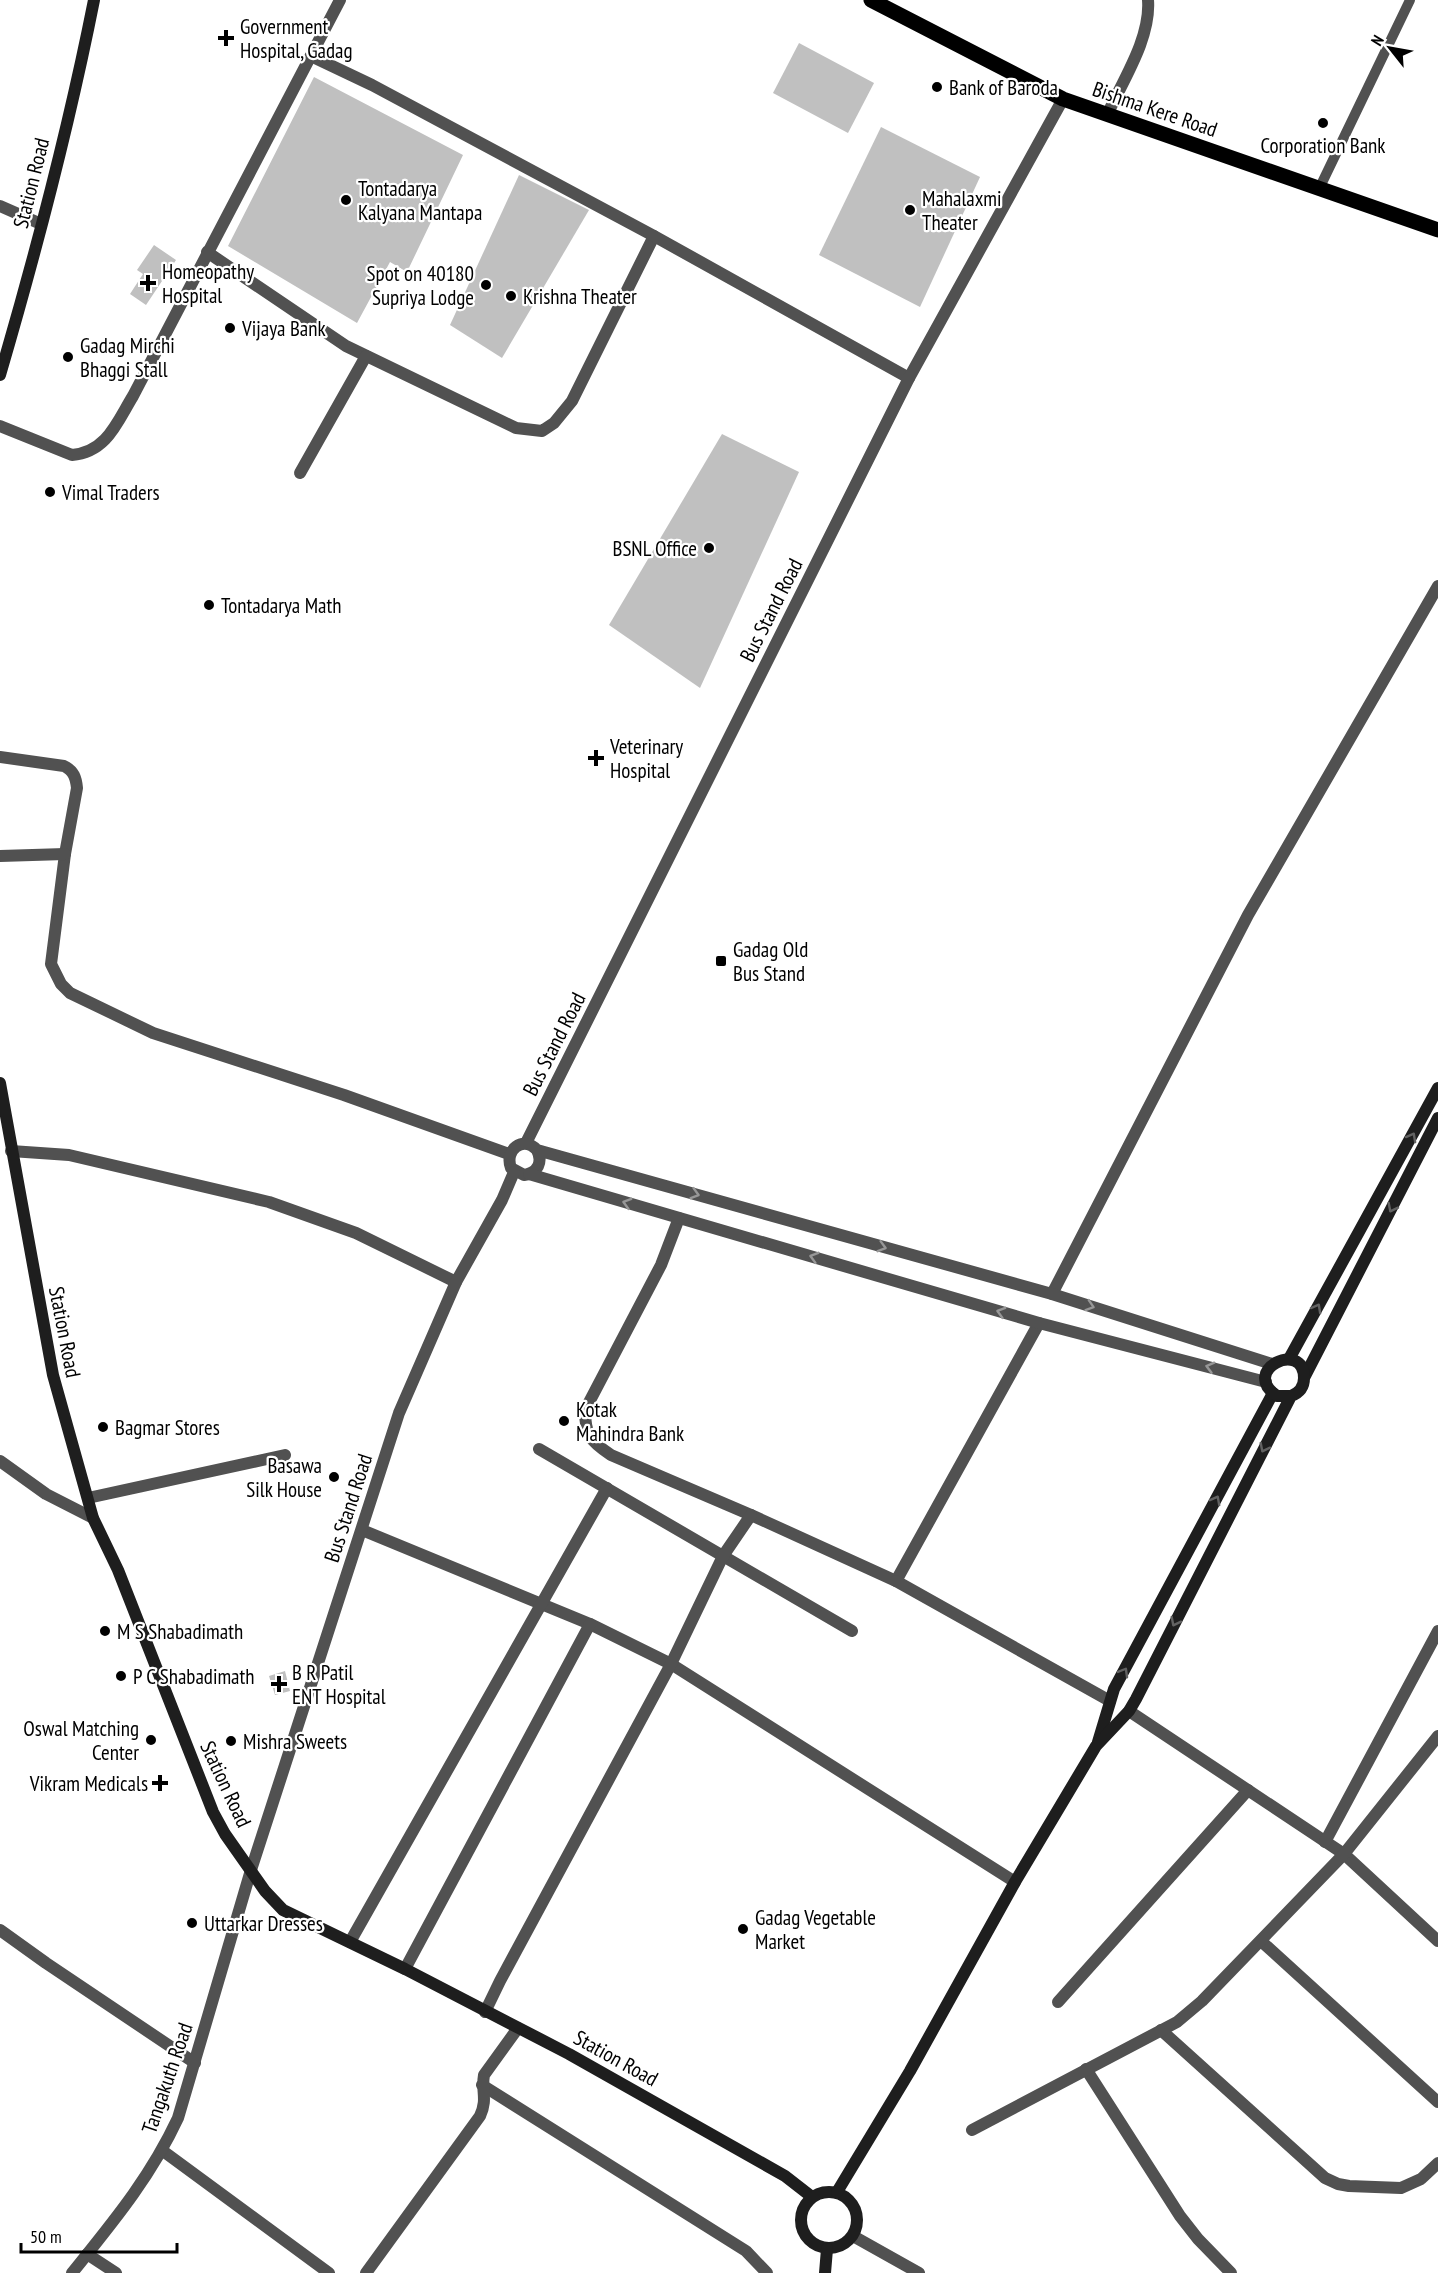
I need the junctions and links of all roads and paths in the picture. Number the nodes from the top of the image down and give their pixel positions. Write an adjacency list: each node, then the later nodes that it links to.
1 (94, 0): 11 (main road, Station Road)
2 (340, 0): 6 (street)
3 (871, 0): 7 (main road, Bishma Kere Road)
4 (1148, 0): 8 (street)
5 (1410, 0): 9 (lane)
6 (311, 56): 13 (street); 14 (street)
7 (1063, 99): 8 (main road, Bishma Kere Road); 17 (street, Bus Stand Road)
8 (1107, 115): 9 (main road, Bishma Kere Road)
9 (1319, 189): 12 (main road, Bishma Kere Road)
10 (0, 206): 11 (street)
11 (41, 224): 16 (main road, Station Road)
12 (1438, 230)
13 (654, 236): 15 (street); 17 (street)
14 (207, 252): 15 (street); 18 (street)
15 (366, 356): 19 (street)
16 (0, 375)
17 (909, 378): 27 (street, Bus Stand Road)
18 (0, 426)
19 (300, 473)
20 (1438, 586): 34 (street)
21 (0, 757): 22 (street)
22 (65, 854): 23 (street); 29 (street)
23 (0, 856)
24 (0, 1083): 28 (main road, Station Road)
25 (1438, 1089): 36 (main road, one-way to 25)
26 (1438, 1118): 38 (main road, one-way to 38)
27 (532, 1147): 29 (street); 31 (street); 34 (street, one-way to 34)
28 (11, 1151): 33 (street); 45 (main road, Station Road)
29 (509, 1154): 30 (street)
30 (514, 1172): 31 (street); 33 (street, Bus Stand Road)
31 (529, 1174): 32 (street, one-way to 31)
32 (679, 1218): 35 (street, one-way to 32); 46 (street)
33 (456, 1282): 48 (street, Bus Stand Road)
34 (1052, 1294): 37 (street, one-way to 37)
35 (1039, 1323): 39 (street, one-way to 35); 50 (street)
36 (1289, 1359): 37 (main road); 38 (main road)
37 (1272, 1364): 39 (main road)
38 (1305, 1376): 40 (main road)
39 (1269, 1388): 40 (main road); 56 (main road, one-way to 39)
40 (1291, 1396): 57 (main road, one-way to 57)
41 (539, 1449): 44 (street)
42 (285, 1455): 45 (street)
43 (0, 1461): 47 (street)
44 (607, 1488): 49 (street); 51 (street)
45 (88, 1498): 47 (main road, Station Road)
46 (751, 1515): 49 (street); 50 (street)
47 (93, 1518): 63 (main road, Station Road)
48 (362, 1530): 51 (street); 63 (street, Bus Stand Road)
49 (723, 1556): 53 (street); 55 (street)
50 (897, 1581): 56 (street)
51 (540, 1604): 52 (street); 68 (street)
52 (590, 1624): 55 (street); 69 (street)
53 (852, 1631)
54 (1438, 1631): 61 (street)
55 (670, 1664): 64 (street); 71 (street)
56 (1110, 1701): 59 (main road)
57 (1129, 1711): 59 (main road); 60 (street)
58 (1438, 1736): 62 (street)
59 (1096, 1746): 64 (main road)
60 (1248, 1790): 61 (street); 70 (street)
61 (1325, 1842): 62 (street)
62 (1344, 1854): 66 (street); 67 (street)
63 (251, 1870): 68 (main road, Station Road); 74 (street, Tangakuth Road)
64 (1015, 1882): 81 (main road)
65 (0, 1930): 74 (street)
66 (1261, 1941): 73 (street); 77 (street)
67 (1438, 1941)
68 (350, 1942): 69 (main road, Station Road)
69 (405, 1970): 71 (main road, Station Road)
70 (1058, 2002)
71 (485, 2012): 72 (main road, Station Road)
72 (518, 2028): 76 (street); 82 (main road, Station Road)
73 (1161, 2030): 75 (street); 80 (street)
74 (195, 2063): 79 (street, Tangakuth Road)
75 (1086, 2069): 78 (street); 93 (street)
76 (482, 2085): 89 (street); 90 (street)
77 (1438, 2102)
78 (972, 2130)
79 (163, 2151): 85 (street, Tangakuth Road); 88 (street)
80 (1438, 2163)
81 (837, 2192): 82 (main road); 83 (main road)
82 (812, 2197): 84 (main road)
83 (853, 2236): 84 (main road); 92 (street)
84 (827, 2249): 91 (main road)
85 (87, 2254): 86 (street, Tangakuth Road); 87 (street)
86 (72, 2273)
87 (116, 2273)
88 (329, 2273)
89 (366, 2273)
90 (767, 2273)
91 (825, 2273)
92 (919, 2273)
93 (1231, 2273)

